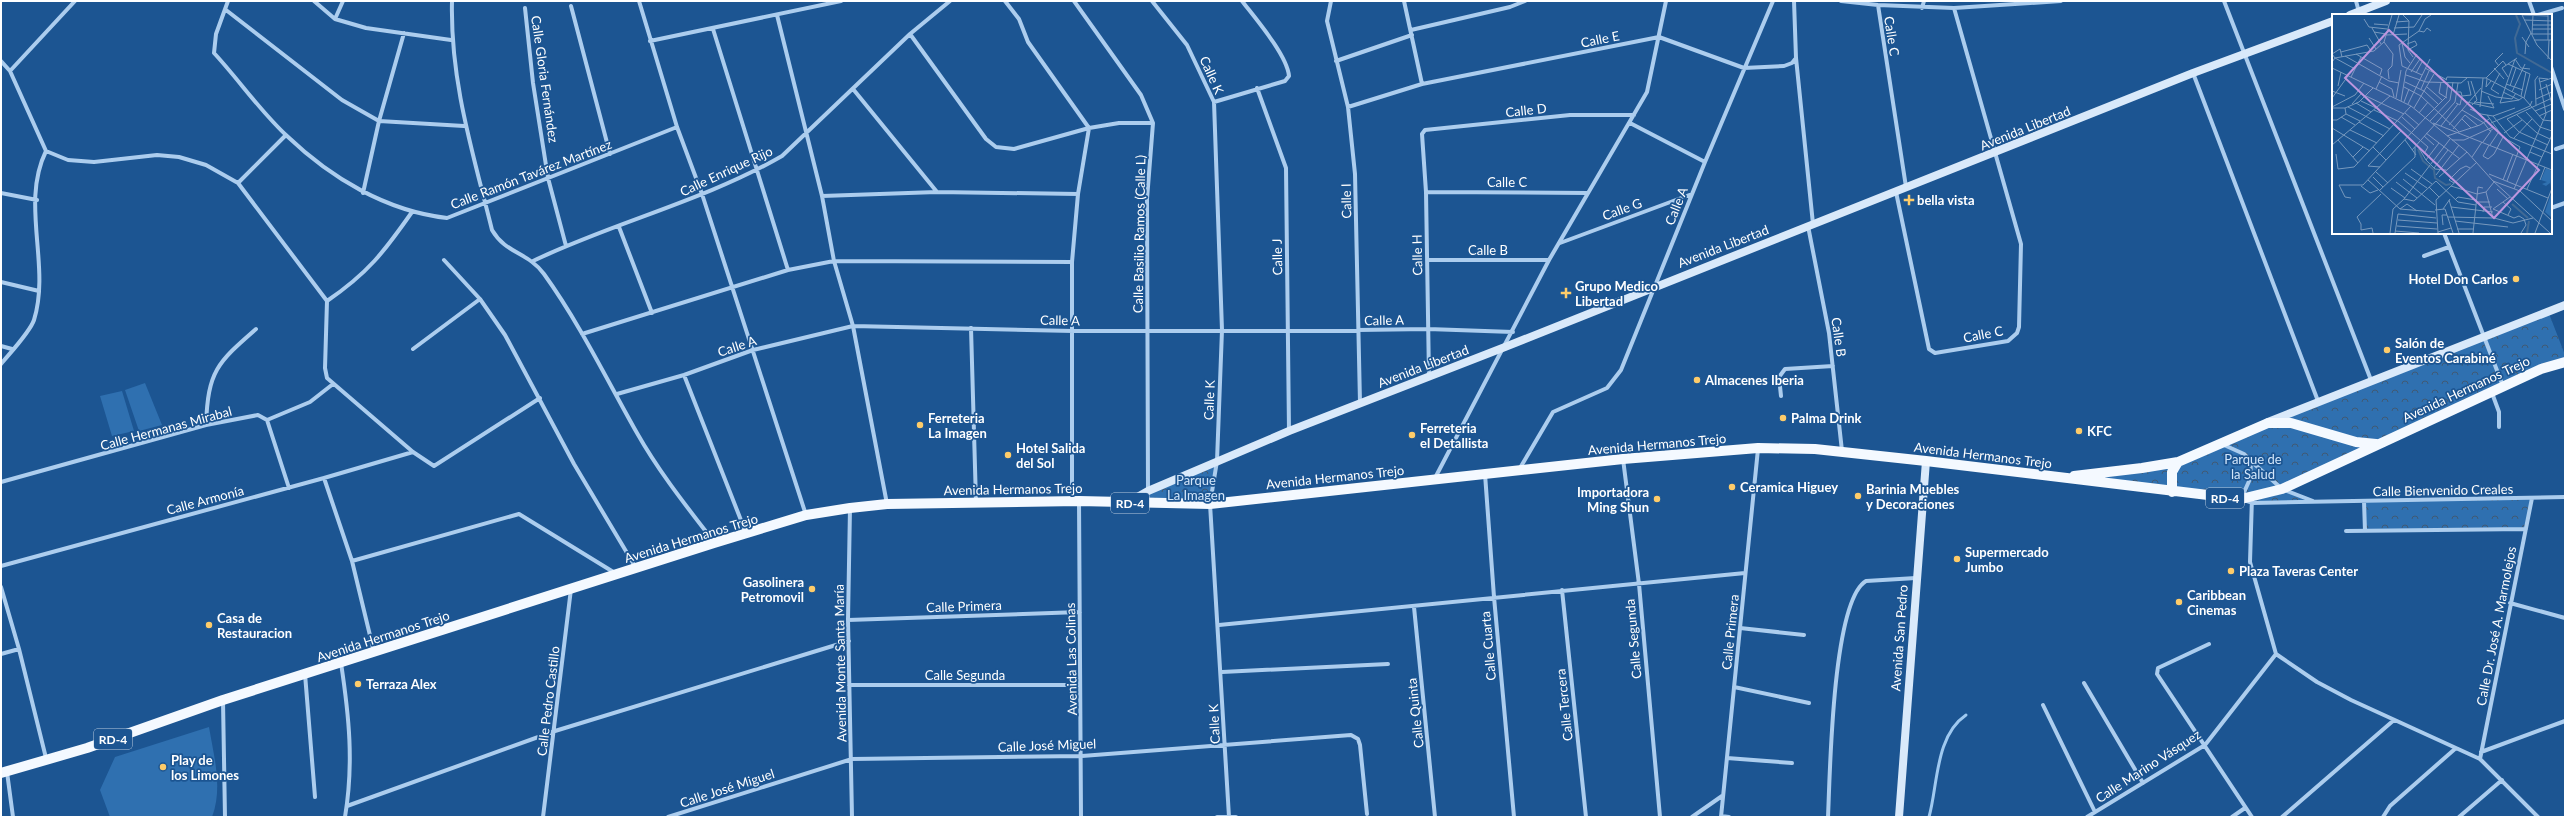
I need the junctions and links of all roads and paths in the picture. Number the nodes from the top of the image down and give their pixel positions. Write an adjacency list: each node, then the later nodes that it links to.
1 (228, 1): 32 (street, Calle Ramón Tavárez Martínez)
2 (314, 1): 37 (street)
3 (343, 1): 37 (street)
4 (452, 1): 44 (street)
5 (639, 1): 45 (street)
6 (841, 1): 36 (street)
7 (950, 1): 42 (street, Calle Enrique Rijo)
8 (1005, 1): 66 (street)
9 (1074, 1): 62 (street, Calle Basilio Ramos (Calle L))
10 (1152, 1): 57 (street, Calle K)
11 (1242, 1): 55 (street)
12 (1331, 1): 49 (street, Calle I)
13 (1404, 1): 40 (street)
14 (1525, 1): 40 (street)
15 (1666, 1): 43 (street)
16 (1773, 1): 50 (street, Calle A)
17 (1794, 1): 47 (street)
18 (1841, 1): 26 (street)
19 (1924, 1): 29 (street)
20 (2061, 1): 30 (street)
21 (2224, 1): 46 (street)
22 (2356, 1): 33 (street)
23 (2386, 1): 33 (street)
24 (2529, 1): 34 (street)
25 (73, 2): 52 (street)
26 (1878, 5): 29 (street); 79 (street, Calle C)
27 (571, 6): 74 (street)
28 (525, 8): 77 (street, Calle Gloria Fernández)
29 (1922, 8): 30 (street)
30 (1954, 8): 73 (street, Calle C)
31 (2562, 8): 35 (street)
32 (226, 10): 61 (street); 69 (street, Calle Ramón Tavárez Martínez)
33 (2360, 13)
34 (2534, 14)
35 (2541, 14)
36 (777, 15): 39 (street); 67 (street)
37 (335, 19): 41 (street)
38 (2332, 22): 46 (street, Avenida Libertad)
39 (714, 29): 45 (street); 76 (street)
40 (1412, 32): 49 (street); 54 (street)
41 (404, 33): 44 (street); 61 (street)
42 (910, 34): 56 (street, Calle Enrique Rijo); 66 (street)
43 (1659, 37): 50 (street); 54 (street, Calle E); 60 (street)
44 (451, 40): 64 (street)
45 (650, 41): 65 (street)
46 (2244, 56): 53 (street, Avenida Libertad); 139 (street)
47 (1796, 58): 50 (street); 95 (street, Calle B)
48 (1, 61): 52 (street)
49 (1336, 62): 58 (street, Calle I)
50 (1744, 68): 75 (street, Calle A)
51 (2552, 70): 59 (street)
52 (10, 71): 72 (street)
53 (2193, 73): 73 (street, Avenida Libertad); 146 (street)
54 (1422, 84): 58 (street, Calle E)
55 (1257, 88): 57 (street); 125 (street, Calle J)
56 (853, 89): 67 (street, Calle Enrique Rijo); 80 (street)
57 (1214, 102): 121 (street, Calle K)
58 (1348, 108): 122 (street, Calle I)
59 (2565, 109)
60 (1634, 115): 63 (street); 68 (street, Calle D)
61 (379, 121): 64 (street); 84 (street)
62 (1153, 123): 66 (street); 124 (street, Calle Basilio Ramos (Calle L))
63 (1630, 123): 75 (street); 85 (street)
64 (464, 126): 92 (street)
65 (677, 127): 74 (street, Calle Ramón Tavárez Martínez); 86 (street)
66 (1089, 128): 87 (street, Avenida Las Colinas)
67 (807, 133): 76 (street, Calle Enrique Rijo); 89 (street)
68 (1422, 134): 81 (street, Calle H)
69 (286, 135): 78 (street); 84 (street, Calle Ramón Tavárez Martínez)
70 (2565, 146): 71 (street)
71 (2556, 149)
72 (46, 150): 78 (street); 90 (street)
73 (1995, 153): 79 (street, Avenida Libertad); 82 (street, Calle C)
74 (610, 154): 77 (street, Calle Ramón Tavárez Martínez)
75 (1705, 162): 88 (street, Calle A)
76 (758, 170): 86 (street, Calle Enrique Rijo); 108 (street)
77 (548, 178): 92 (street, Calle Ramón Tavárez Martínez); 99 (street, Calle Gloria Fernández)
78 (238, 184): 114 (street)
79 (1906, 187): 82 (street, Avenida Libertad)
80 (937, 192): 87 (street); 89 (street)
81 (1426, 192): 85 (street, Calle C); 103 (street, Calle H)
82 (1896, 192): 95 (street, Avenida Libertad)
83 (1, 193): 90 (street)
84 (363, 193): 94 (street, Calle Ramón Tavárez Martínez)
85 (1588, 193): 98 (street)
86 (702, 194): 96 (street, Calle Enrique Rijo); 111 (street)
87 (1078, 194): 107 (street, Avenida Las Colinas)
88 (1692, 194): 98 (street, Calle G); 110 (street, Calle A)
89 (822, 196): 106 (street)
90 (37, 200): 112 (street)
91 (2565, 203): 93 (street)
92 (485, 204): 94 (street, Calle Ramón Tavárez Martínez); 105 (street)
93 (2552, 208)
94 (412, 212): 114 (street)
95 (1811, 225): 110 (street, Avenida Libertad); 136 (street, Calle B)
96 (619, 227): 99 (street, Calle Enrique Rijo); 116 (street)
97 (2444, 234): 100 (street)
98 (1560, 243): 104 (street)
99 (566, 246): 105 (street, Calle Enrique Rijo)
100 (2449, 247): 101 (street); 128 (street)
101 (2424, 256)
102 (444, 260): 113 (street)
103 (1427, 260): 104 (street, Calle B); 120 (street, Calle H)
104 (1549, 260): 126 (street)
105 (533, 261): 127 (street)
106 (834, 261): 107 (street); 108 (street); 117 (street)
107 (1072, 262): 123 (street, Avenida Las Colinas)
108 (788, 270): 111 (street)
109 (1, 282): 112 (street)
110 (1654, 286): 130 (street, Avenida Libertad); 163 (street, Calle A)
111 (731, 289): 116 (street); 133 (street)
112 (39, 291): 131 (street)
113 (480, 299): 132 (street); 145 (street)
114 (327, 301): 140 (street)
115 (2565, 305): 128 (street)
116 (652, 313): 127 (street)
117 (853, 326): 118 (street, Calle A); 133 (street, Calle A); 182 (street)
118 (971, 328): 123 (street, Calle A); 179 (street)
119 (256, 329): 150 (street)
120 (1428, 329): 122 (street, Calle A); 126 (street, Calle A); 138 (street, Calle H)
121 (1222, 330): 124 (street, Calle A); 125 (street, Calle A); 159 (street, Calle K)
122 (1357, 330): 125 (street, Calle A); 147 (street, Calle I)
123 (1072, 331): 124 (street, Calle A); 177 (street, Avenida Las Colinas)
124 (1148, 331): 171 (street, Calle Basilio Ramos (Calle L))
125 (1288, 331): 152 (street, Calle J)
126 (1513, 332): 130 (street)
127 (582, 334): 143 (street)
128 (2483, 336): 139 (street); 141 (street)
129 (1, 346): 131 (street)
130 (1505, 347): 138 (street, Avenida Libertad); 166 (street)
131 (12, 349): 135 (street)
132 (413, 350)
133 (753, 350): 137 (street, Calle A); 185 (street)
134 (2565, 362): 141 (main road, Avenida Hermanos Trejo / RD-4)
135 (1, 364)
136 (1833, 366): 144 (street); 157 (street, Calle B)
137 (684, 375): 143 (street, Calle A); 189 (street)
138 (1429, 377): 147 (street, Avenida Libertad)
139 (2371, 380): 146 (street)
140 (333, 384): 148 (street); 156 (street)
141 (2503, 387): 142 (main road, Avenida Hermanos Trejo / RD-4)
142 (2491, 392): 151 (street); 154 (main road, Avenida Hermanos Trejo / RD-4)
143 (617, 394): 190 (street)
144 (1781, 396)
145 (540, 398): 156 (street); 193 (street)
146 (2318, 401): 149 (street)
147 (1360, 403): 152 (street, Avenida Libertad)
148 (267, 420): 150 (street, Calle Hermanas Mirabal); 169 (street)
149 (2268, 423): 153 (main road, Avenida Hermanos Trejo / RD-4); 154 (main road, Avenida Hermanos Trejo / RD-4)
150 (206, 425): 168 (street, Calle Hermanas Mirabal)
151 (2499, 427)
152 (1289, 431): 159 (street, Avenida Libertad)
153 (2218, 444): 161 (street, Calle Bienvenido Creales); 162 (main road, Avenida Hermanos Trejo / RD-4)
154 (2379, 444): 170 (main road, Avenida Hermanos Trejo / RD-4)
155 (1758, 448): 157 (main road, Avenida Hermanos Trejo / RD-4); 158 (main road, Avenida Hermanos Trejo / RD-4); 194 (street, Calle Primera)
156 (413, 452): 165 (street, Calle Armonía)
157 (1842, 452): 160 (main road, Avenida Hermanos Trejo / RD-4)
158 (1623, 459): 163 (main road, Avenida Hermanos Trejo / RD-4); 197 (street, Calle Segunda)
159 (1217, 461): 171 (street, Avenida Libertad); 183 (street, Calle K)
160 (1926, 461): 167 (main road, Avenida Hermanos Trejo / RD-4); 196 (street, Avenida San Pedro)
161 (2251, 461): 170 (street, Calle Bienvenido Creales); 175 (street)
162 (2178, 462): 167 (main road, Avenida Hermanos Trejo / RD-4); 172 (main road)
163 (1519, 471): 164 (main road, Avenida Hermanos Trejo / RD-4)
164 (1485, 473): 166 (main road, Avenida Hermanos Trejo / RD-4); 201 (street, Calle Cuarta)
165 (324, 478): 169 (street, Calle Armonía); 191 (street)
166 (1435, 478): 183 (main road, Avenida Hermanos Trejo / RD-4)
167 (2062, 478): 172 (main road, Avenida Hermanos Trejo / RD-4)
168 (1, 482)
169 (289, 488): 192 (street, Calle Armonía)
170 (2282, 489): 176 (main road, Avenida Hermanos Trejo / RD-4); 180 (street, Calle Bienvenido Creales)
171 (1148, 491): 181 (street, Avenida Libertad)
172 (2172, 492): 175 (main road, Avenida Hermanos Trejo / RD-4)
173 (2565, 497): 174 (street, Calle Bienvenido Creales)
174 (2532, 498): 178 (street, Calle Bienvenido Creales); 186 (street, Calle Dr. José A. Marmolejos)
175 (2241, 499): 176 (main road, Avenida Hermanos Trejo / RD-4)
176 (2252, 500): 180 (street, Calle Bienvenido Creales); 215 (street)
177 (1075, 501): 179 (main road, Avenida Hermanos Trejo / RD-4); 181 (main road, Avenida Hermanos Trejo / RD-4); 204 (street, Avenida Las Colinas)
178 (2364, 501): 180 (street, Calle Bienvenido Creales); 188 (street)
179 (976, 502): 182 (main road, Avenida Hermanos Trejo / RD-4)
180 (2322, 502)
181 (1127, 503): 183 (main road, Avenida Hermanos Trejo / RD-4)
182 (887, 504): 184 (main road, Avenida Hermanos Trejo / RD-4)
183 (1210, 504): 207 (street, Calle K)
184 (850, 508): 185 (main road, Avenida Hermanos Trejo / RD-4); 206 (street, Avenida Monte Santa María)
185 (806, 516): 189 (main road, Avenida Hermanos Trejo / RD-4)
186 (2526, 529): 188 (street); 202 (street, Calle Dr. José A. Marmolejos)
187 (2346, 531): 188 (street)
188 (2365, 531)
189 (747, 534): 190 (main road, Avenida Hermanos Trejo / RD-4)
190 (714, 543): 193 (main road, Avenida Hermanos Trejo / RD-4)
191 (352, 561): 195 (street); 213 (street)
192 (1, 566)
193 (636, 568): 195 (main road, Avenida Hermanos Trejo / RD-4)
194 (1746, 573): 197 (street); 208 (street, Calle Primera)
195 (617, 574): 199 (main road, Avenida Hermanos Trejo / RD-4)
196 (1916, 578): 266 (street); 267 (street, Avenida San Pedro)
197 (1638, 584): 200 (street); 263 (street, Calle Segunda)
198 (1, 587): 212 (street)
199 (572, 588): 213 (main road, Avenida Hermanos Trejo / RD-4); 229 (street, Calle Pedro Castillo)
200 (1562, 590): 201 (street); 262 (street, Calle Tercera)
201 (1494, 597): 203 (street); 261 (street, Calle Cuarta)
202 (2510, 603): 205 (street); 233 (street, Calle Dr. José A. Marmolejos)
203 (1414, 607): 207 (street); 260 (street, Calle Quinta)
204 (1080, 612): 206 (street, Calle Primera); 222 (street, Avenida Las Colinas)
205 (2565, 618)
206 (848, 620): 210 (street, Avenida Monte Santa María)
207 (1219, 625): 218 (street, Calle K)
208 (1740, 628): 209 (street); 223 (street, Calle Primera)
209 (1804, 635)
210 (849, 641): 221 (street, Avenida Monte Santa María); 229 (street)
211 (2209, 644): 231 (street)
212 (19, 649): 214 (street); 238 (street)
213 (374, 652): 216 (main road, Avenida Hermanos Trejo / RD-4)
214 (1, 654)
215 (2276, 654): 227 (street); 231 (street, Calle Marino Vásquez)
216 (341, 663): 219 (main road, Avenida Hermanos Trejo / RD-4); 245 (street)
217 (1388, 664): 218 (street)
218 (1222, 672): 230 (street, Calle K)
219 (305, 674): 224 (main road, Avenida Hermanos Trejo / RD-4); 244 (street)
220 (2084, 683): 242 (street)
221 (849, 685): 222 (street, Calle Segunda); 237 (street, Avenida Monte Santa María)
222 (1080, 685): 234 (street, Avenida Las Colinas)
223 (1734, 687): 225 (street); 235 (street, Calle Primera)
224 (223, 700): 238 (main road, Avenida Hermanos Trejo / RD-4); 252 (street)
225 (1809, 703)
226 (2043, 705): 247 (street)
227 (2394, 720): 232 (street); 271 (street)
228 (2565, 722): 233 (street)
229 (555, 731): 245 (street); 254 (street, Calle Pedro Castillo)
230 (1225, 743): 234 (street, Calle José Miguel); 248 (street, Calle José Miguel); 249 (street, Calle K)
231 (2205, 745): 242 (street, Calle Marino Vásquez); 246 (street)
232 (2456, 748): 236 (street); 272 (street)
233 (2481, 752): 236 (street, Calle Dr. José A. Marmolejos)
234 (1082, 756): 237 (street, Calle José Miguel); 257 (street, Avenida Las Colinas)
235 (1727, 758): 239 (street); 243 (street, Calle Primera)
236 (2480, 758): 241 (street)
237 (852, 759): 255 (street, Calle José Miguel); 256 (street, Avenida Monte Santa María)
238 (47, 760): 240 (main road, Avenida Hermanos Trejo / RD-4)
239 (1792, 763)
240 (4, 772): 251 (street)
241 (2502, 780): 273 (street); 274 (street)
242 (2142, 783): 247 (street, Calle Marino Vásquez)
243 (1722, 796): 250 (street, Calle Primera); 264 (street)
244 (315, 797)
245 (347, 806): 253 (street)
246 (2245, 808): 269 (street); 270 (street)
247 (2096, 812): 268 (street, Calle Marino Vásquez)
248 (1367, 814)
249 (1229, 816): 258 (street); 259 (street)
250 (1721, 816): 265 (street)
251 (13, 817)
252 (225, 817)
253 (345, 817)
254 (543, 817)
255 (668, 817)
256 (852, 817)
257 (1081, 817)
258 (1217, 817)
259 (1236, 817)
260 (1435, 817)
261 (1514, 817)
262 (1586, 817)
263 (1660, 817)
264 (1692, 817)
265 (1729, 817)
266 (1828, 817)
267 (1899, 817)
268 (2087, 817)
269 (2232, 817)
270 (2252, 817)
271 (2282, 817)
272 (2383, 817)
273 (2460, 817)
274 (2538, 817)

